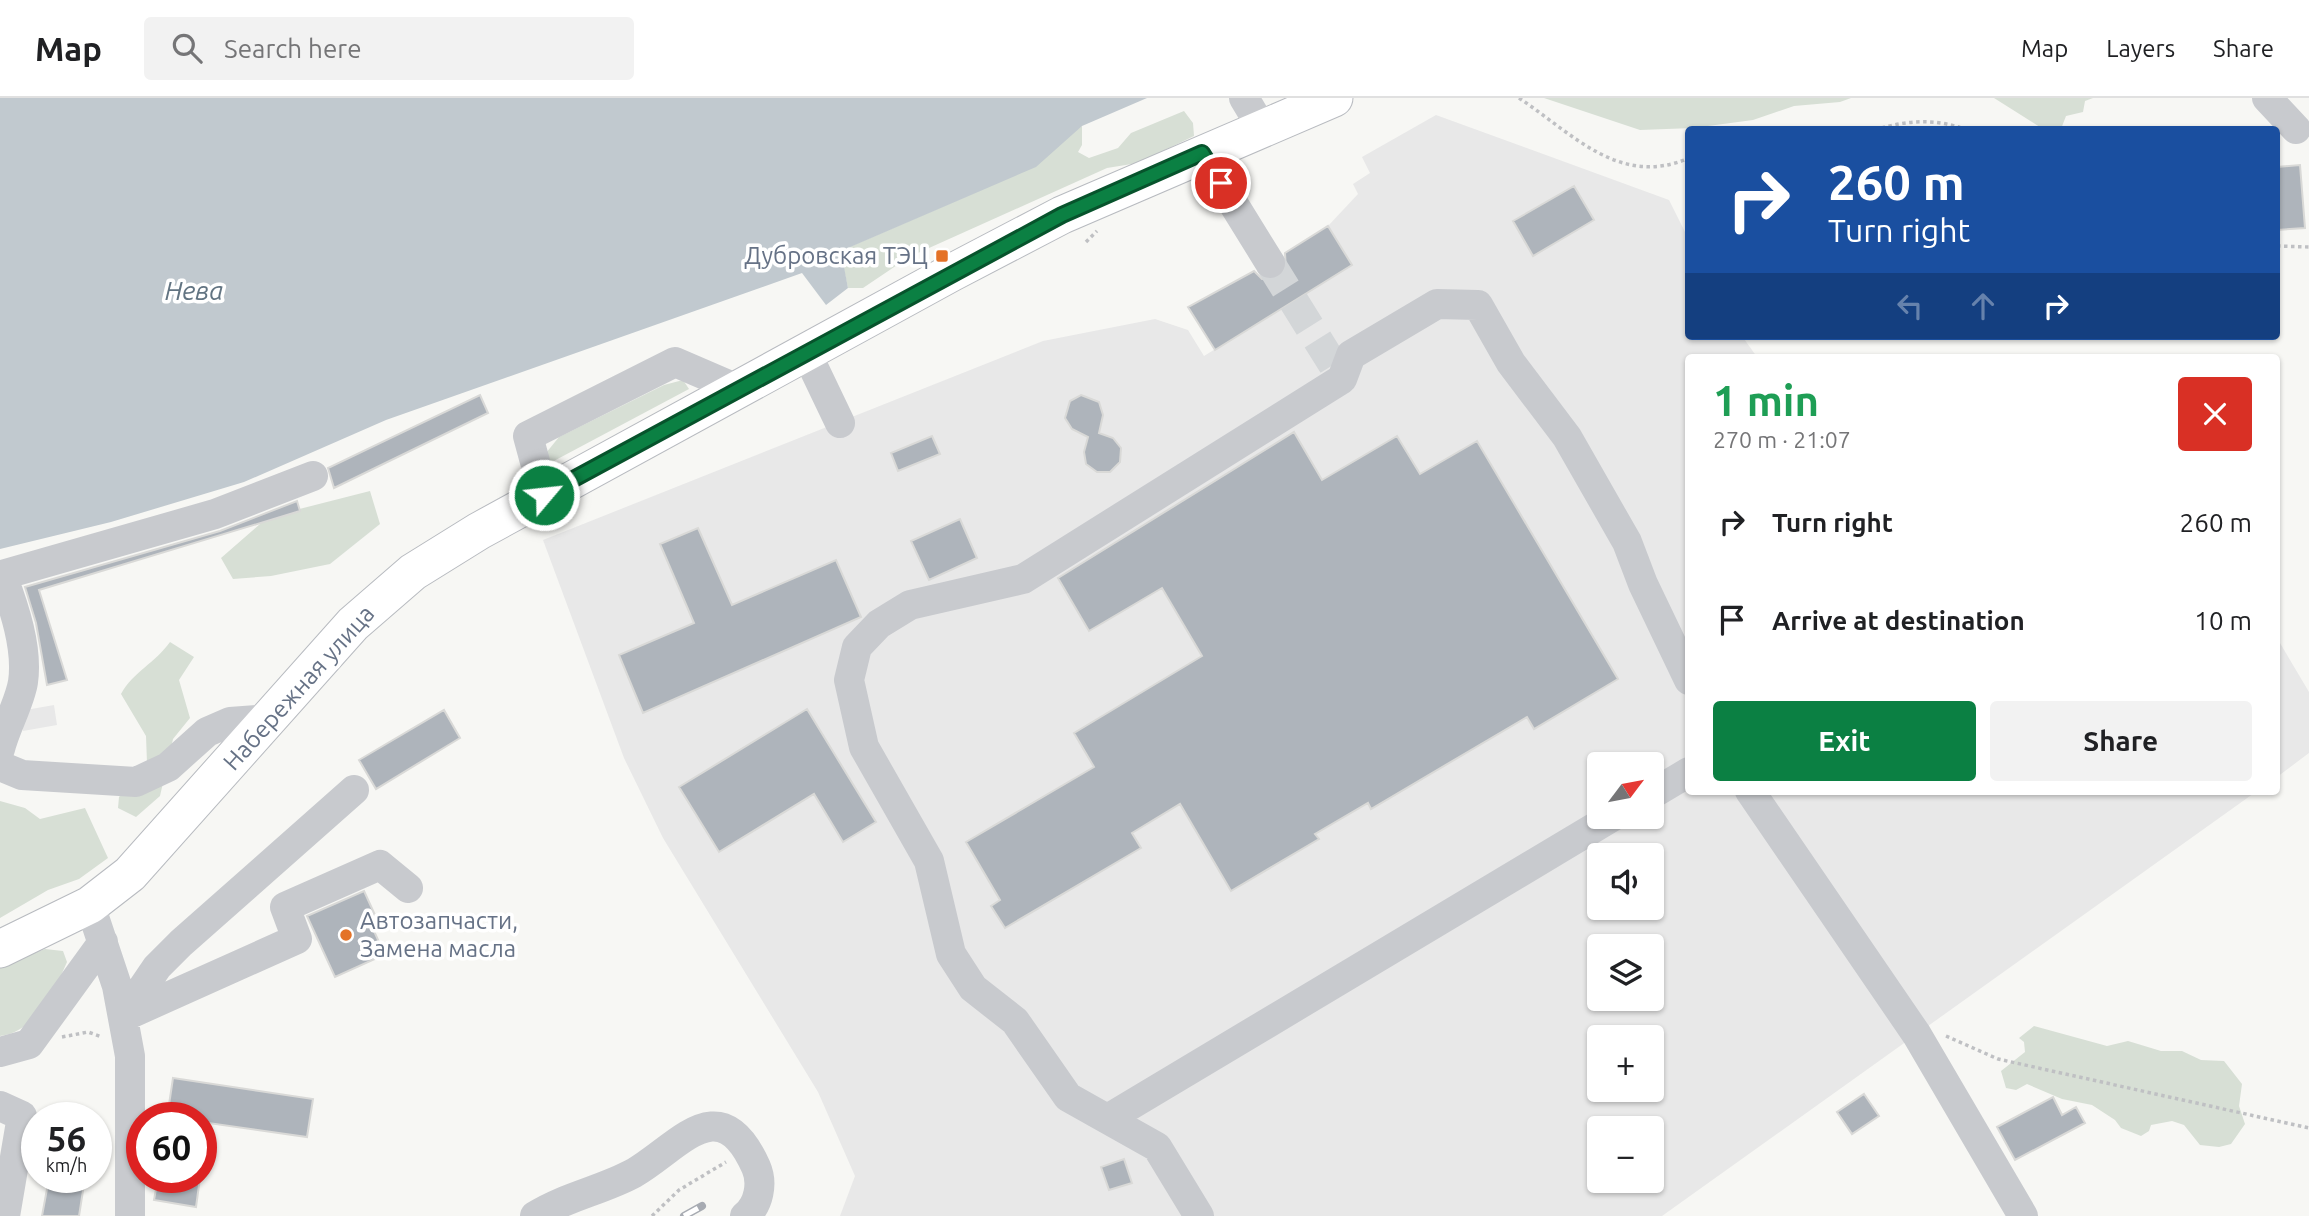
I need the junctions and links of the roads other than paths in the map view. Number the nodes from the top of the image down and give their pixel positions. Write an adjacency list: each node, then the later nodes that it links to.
1 (1334, 98): 3 (main road, Набережная улица)
2 (2267, 98): 4 (street)
3 (1253, 113): 5 (main road, Набережная улица)
4 (2294, 130)
5 (1202, 153): 6 (street); 7 (main road, Набережная улица)
6 (1270, 262)
7 (807, 354): 8 (main road, Набережная улица); 9 (street)
8 (740, 390): 11 (main road, Набережная улица); 11 (street)
9 (840, 423)
10 (313, 476): 14 (street)
11 (544, 495): 13 (main road, Набережная улица)
12 (1685, 671): 28 (street)
13 (269, 719): 15 (street); 22 (main road, Набережная улица)
14 (0, 749)
15 (0, 766)
16 (1685, 774): 17 (street)
17 (1664, 787)
18 (354, 790): 25 (street)
19 (1753, 795): 34 (street)
20 (1590, 830): 28 (street)
21 (408, 888): 25 (street)
22 (90, 905): 23 (street); 24 (main road, Набережная улица)
23 (103, 942): 25 (street); 26 (street)
24 (0, 949)
25 (125, 1031): 30 (street)
26 (0, 1052)
27 (0, 1106): 29 (street)
28 (1109, 1118): 33 (street)
29 (5, 1216)
30 (130, 1216)
31 (535, 1216): 32 (street)
32 (746, 1216)
33 (1199, 1216)
34 (2023, 1216)

